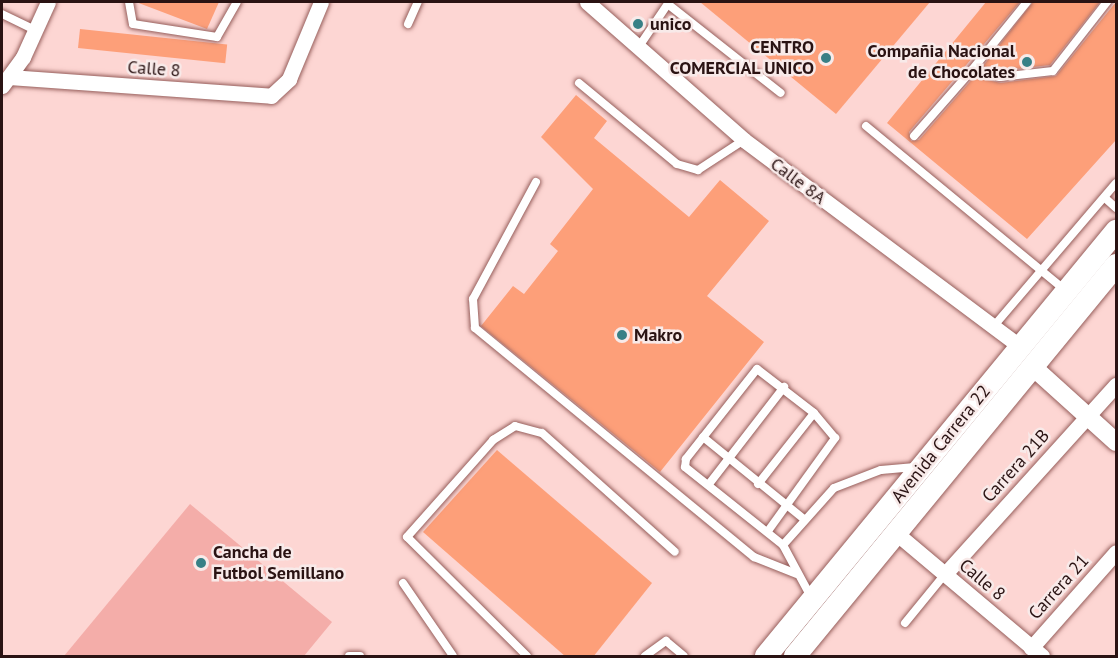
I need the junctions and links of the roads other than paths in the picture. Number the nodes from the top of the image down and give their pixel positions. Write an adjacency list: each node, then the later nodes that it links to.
1 (48, 2): 12 (street)
2 (129, 2): 3 (lane)
3 (237, 2)
4 (321, 2): 15 (street, Calle 8)
5 (418, 2): 11 (lane)
6 (587, 2): 13 (street, Calle 8A)
7 (1028, 2): 14 (lane)
8 (1107, 2): 14 (lane)
9 (669, 3): 13 (lane); 17 (lane)
10 (2, 14): 12 (lane)
11 (408, 24)
12 (36, 30): 15 (street)
13 (640, 45): 20 (street, Calle 8A)
14 (972, 70): 19 (lane)
15 (5, 81)
16 (579, 83): 20 (lane)
17 (781, 93)
18 (866, 126): 27 (lane)
19 (914, 136)
20 (744, 141): 29 (street, Calle 8A)
21 (536, 182): 49 (lane)
22 (1116, 183): 23 (lane)
23 (1105, 198): 24 (lane); 27 (lane)
24 (1116, 208)
25 (1116, 231): 28 (main road, Avenida Carrera 22)
26 (1116, 265): 31 (main road, Avenida Carrera 22)
27 (1045, 272): 28 (lane); 29 (lane)
28 (1067, 291): 30 (main road, Avenida Carrera 22)
29 (993, 327): 30 (street, Calle 8A)
30 (1020, 347): 39 (main road, Avenida Carrera 22)
31 (1033, 367): 35 (street); 45 (main road, Avenida Carrera 22)
32 (1116, 386): 35 (street, Carrera 21B)
33 (784, 387): 34 (lane); 36 (lane); 38 (lane)
34 (814, 413): 41 (lane); 42 (lane)
35 (1087, 416): 37 (street); 50 (street, Carrera 21B)
36 (702, 437): 38 (lane); 40 (lane)
37 (1116, 442)
38 (728, 459): 40 (lane); 41 (lane)
39 (922, 467): 43 (lane); 52 (main road, Avenida Carrera 22)
40 (709, 484): 44 (lane)
41 (758, 484): 42 (lane)
42 (788, 506): 43 (lane); 44 (lane)
43 (804, 519): 46 (lane)
44 (768, 531): 46 (lane)
45 (896, 533): 50 (street, Calle 8); 62 (main road, Avenida Carrera 22)
46 (783, 545): 49 (lane)
47 (675, 552): 58 (lane)
48 (1116, 552): 54 (street, Carrera 21)
49 (796, 574): 52 (lane)
50 (945, 574): 53 (lane); 54 (street, Calle 8)
51 (403, 583): 57 (lane)
52 (813, 600): 61 (main road, Avenida Carrera 22)
53 (905, 622)
54 (1036, 652)
55 (349, 657): 56 (lane)
56 (360, 657)
57 (453, 657)
58 (527, 657)
59 (645, 657): 60 (lane)
60 (684, 657)
61 (766, 657)
62 (795, 657)

